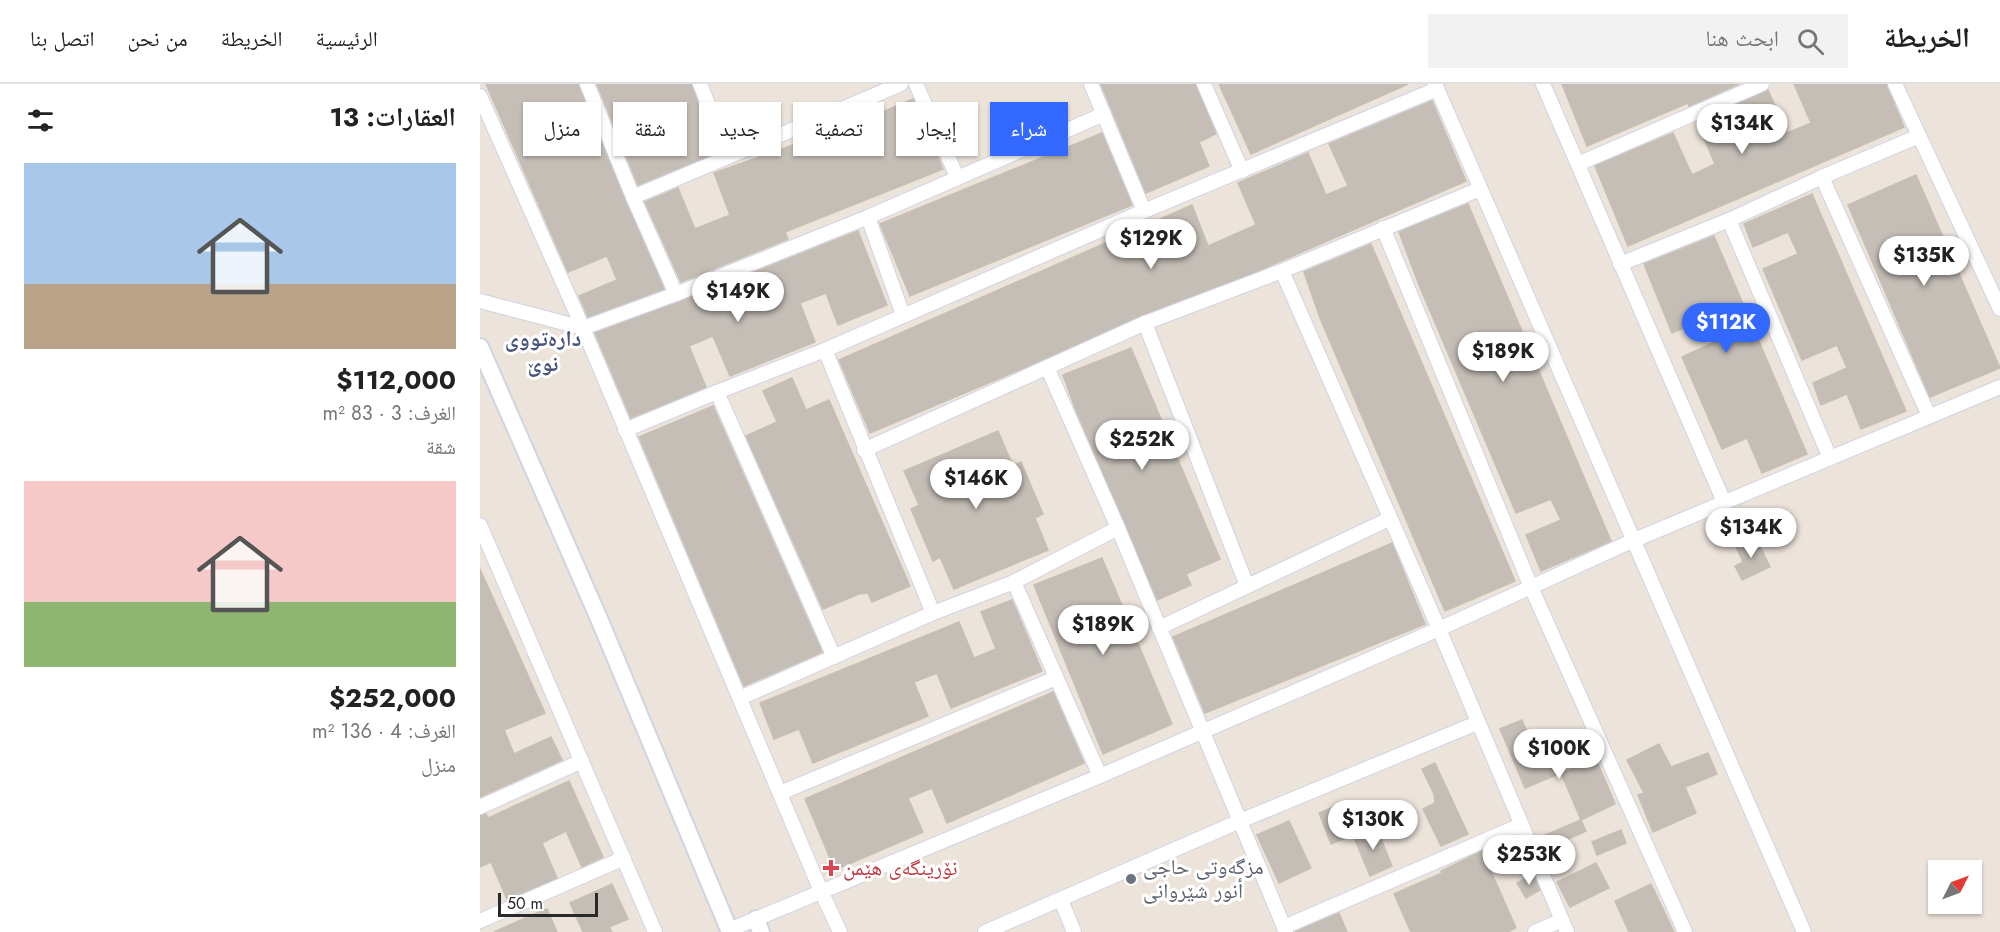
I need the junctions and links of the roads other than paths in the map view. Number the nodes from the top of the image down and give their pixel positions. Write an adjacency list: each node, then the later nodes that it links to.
1 (587, 84): 22 (street)
2 (700, 84): 12 (street)
3 (901, 84): 14 (street)
4 (916, 84): 19 (street)
5 (1091, 84): 13 (street)
6 (1204, 84): 18 (street)
7 (1543, 84): 17 (street)
8 (1762, 84): 17 (street)
9 (1895, 84): 15 (street)
10 (1436, 86): 18 (street); 21 (street)
11 (480, 96): 34 (street)
12 (707, 102)
13 (1104, 114): 19 (street); 23 (street)
14 (781, 134)
15 (1919, 136): 20 (street); 31 (street)
16 (729, 156): 22 (street)
17 (1578, 164): 27 (street)
18 (1242, 171): 23 (street)
19 (957, 177): 24 (street)
20 (1822, 177): 25 (street); 40 (street)
21 (1480, 189): 26 (street); 48 (street)
22 (633, 197): 29 (street)
23 (1144, 211): 32 (street)
24 (868, 217): 29 (street); 32 (street)
25 (1729, 220): 27 (street); 43 (street)
26 (1383, 228): 28 (street); 51 (street)
27 (1620, 264): 44 (street)
28 (1282, 271): 33 (street); 45 (street)
29 (676, 294): 34 (street)
30 (480, 301): 34 (street)
31 (2000, 309)
32 (903, 315): 36 (street)
33 (1145, 323): 37 (street); 50 (street)
34 (583, 328): 41 (street)
35 (480, 347): 73 (street)
36 (825, 350): 39 (street); 42 (street)
37 (1048, 369): 42 (street); 47 (street)
38 (2000, 387): 40 (street)
39 (717, 392): 41 (street); 55 (street)
40 (1929, 416): 43 (street)
41 (625, 430): 57 (street)
42 (864, 450): 52 (street)
43 (1830, 458): 44 (street)
44 (1724, 502): 48 (street)
45 (1389, 519): 50 (street); 54 (street)
46 (480, 525): 60 (street)
47 (1118, 528): 49 (street); 53 (street)
48 (1632, 541): 51 (street); 80 (street)
49 (1014, 582): 52 (street); 56 (street)
50 (1247, 586): 53 (street)
51 (1531, 587): 54 (street); 79 (street)
52 (933, 613): 55 (street)
53 (1159, 628): 59 (street)
54 (1439, 629): 58 (street); 59 (street)
55 (834, 657): 57 (street)
56 (1056, 678): 61 (street); 62 (street)
57 (740, 698): 62 (street)
58 (1478, 723): 64 (street); 65 (street)
59 (1202, 731): 61 (street); 64 (street)
60 (582, 762): 63 (street); 66 (street)
61 (1100, 776): 67 (street)
62 (780, 793): 67 (street)
63 (480, 807)
64 (1240, 821): 68 (street); 72 (street)
65 (1521, 825): 71 (street); 72 (street)
66 (624, 858): 69 (street); 74 (street)
67 (821, 891): 70 (street); 75 (street)
68 (1061, 900): 76 (street); 77 (street)
69 (480, 921)
70 (759, 925): 73 (street)
71 (1564, 926): 78 (street)
72 (1285, 930)
73 (729, 931)
74 (655, 932)
75 (840, 932)
76 (985, 932)
77 (1074, 932)
78 (1535, 932)
79 (1685, 932)
80 (1804, 932)

